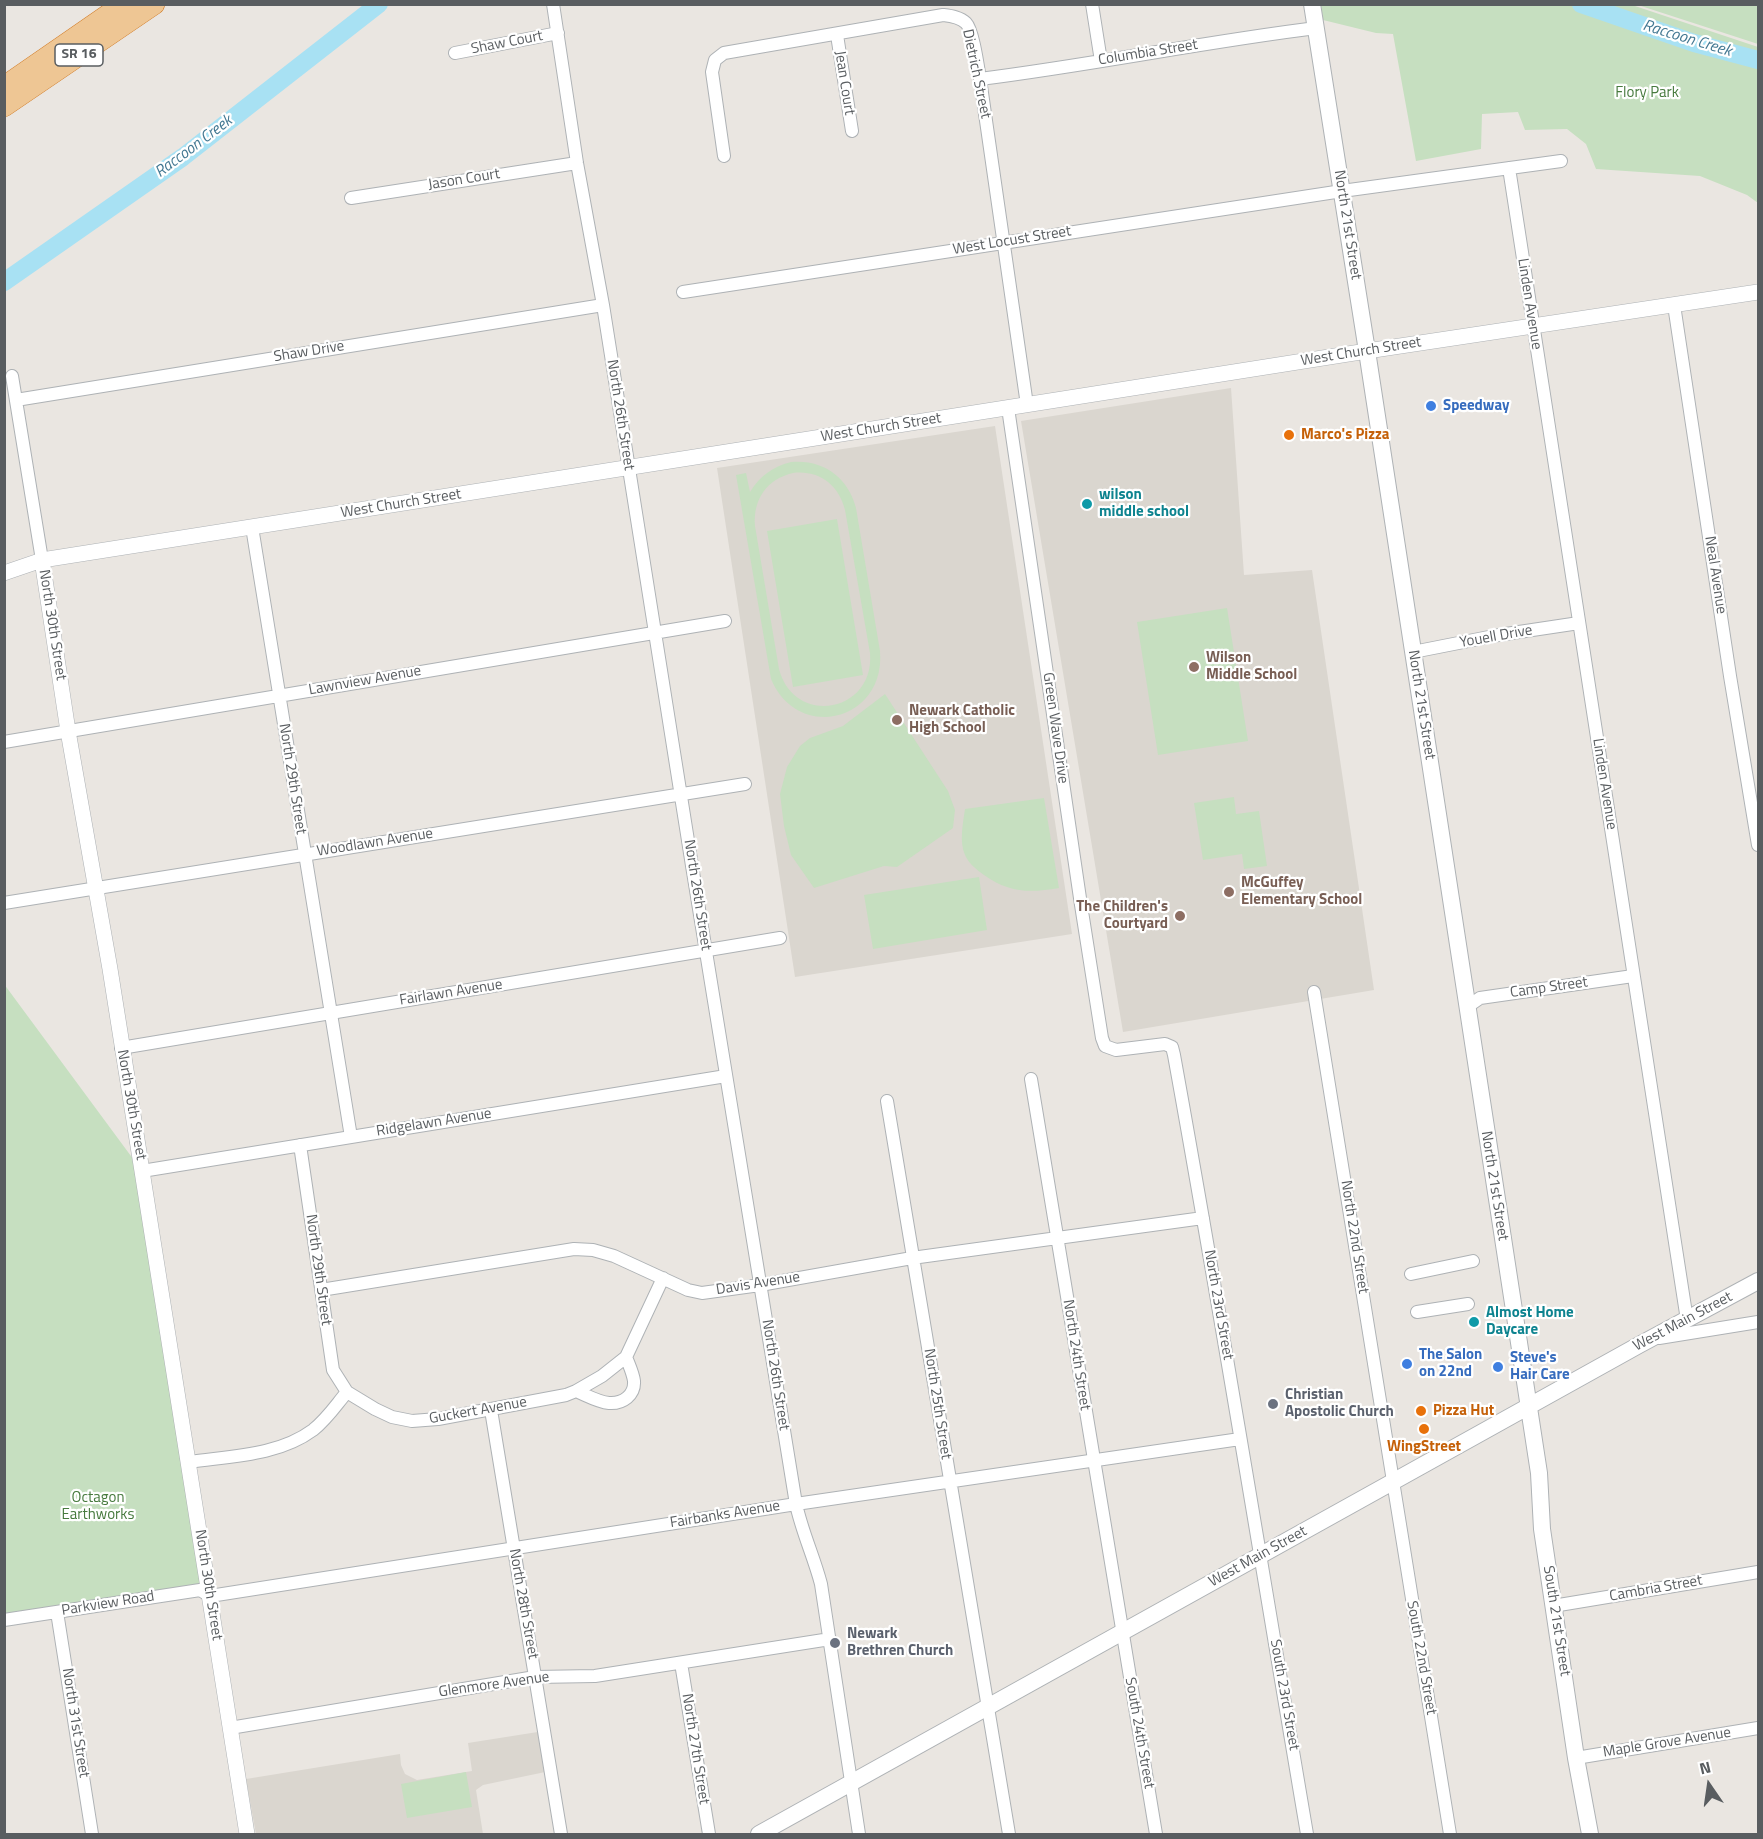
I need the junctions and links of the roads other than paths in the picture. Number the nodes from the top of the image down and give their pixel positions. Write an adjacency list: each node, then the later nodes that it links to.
1 (124, 4): 12 (highway, SR 16)
2 (154, 4): 13 (highway, SR 16)
3 (553, 4): 7 (street, North 26th Street)
4 (1092, 4): 10 (street)
5 (1312, 4): 6 (main road, North 21st Street)
6 (1316, 28): 10 (street, Columbia Street); 19 (main road, North 21st Street)
7 (558, 33): 9 (street, Shaw Court); 17 (street, North 26th Street)
8 (837, 35): 11 (street, Dietrich Street); 14 (street, Jean Court); 15 (street, Dietrich Street)
9 (455, 53)
10 (1101, 61): 11 (street, Columbia Street)
11 (980, 79): 21 (street, Dietrich Street)
12 (4, 87)
13 (4, 106)
14 (852, 130)
15 (724, 156)
16 (1562, 161): 18 (street, West Locust Street)
17 (577, 163): 20 (street, Jason Court); 24 (street, North 26th Street)
18 (1509, 168): 19 (street, West Locust Street); 26 (street, Linden Avenue)
19 (1342, 191): 21 (street, West Locust Street); 27 (main road, North 21st Street)
20 (351, 198)
21 (1003, 243): 22 (street, West Locust Street); 30 (street, Dietrich Street)
22 (683, 292)
23 (1758, 292): 25 (street, West Church Street)
24 (603, 305): 29 (street, Shaw Drive); 32 (street, North 26th Street)
25 (1674, 305): 26 (street, West Church Street); 45 (street, Neal Avenue)
26 (1533, 326): 27 (street, West Church Street); 37 (street, Linden Avenue)
27 (1367, 351): 30 (street, West Church Street); 39 (main road, North 21st Street)
28 (12, 376): 29 (street, North 30th Street)
29 (16, 400): 34 (street, North 30th Street)
30 (1027, 405): 31 (street, West Church Street)
31 (1008, 408): 32 (street, West Church Street); 56 (street, Green Wave Drive)
32 (628, 468): 33 (street, West Church Street); 38 (street, North 26th Street)
33 (252, 527): 34 (street, West Church Street); 40 (street, North 29th Street)
34 (42, 560): 35 (street, West Church Street); 41 (street, North 30th Street)
35 (4, 573)
36 (725, 621): 38 (street, Lawnview Avenue)
37 (1579, 623): 39 (street, Youell Drive); 51 (street, Linden Avenue)
38 (654, 633): 40 (street, Lawnview Avenue); 44 (street, North 26th Street)
39 (1413, 652): 53 (main road, North 21st Street)
40 (279, 696): 41 (street, Lawnview Avenue); 46 (street, North 29th Street)
41 (68, 731): 42 (street, Lawnview Avenue); 47 (street, North 30th Street)
42 (4, 742)
43 (745, 783): 44 (street, Woodlawn Avenue)
44 (681, 794): 46 (street, Woodlawn Avenue); 50 (street, North 26th Street)
45 (1758, 845)
46 (305, 854): 47 (street, Woodlawn Avenue); 54 (street, North 29th Street)
47 (96, 888): 48 (street, Woodlawn Avenue); 55 (street, North 30th Street)
48 (4, 903)
49 (780, 938): 50 (street, Fairlawn Avenue)
50 (706, 950): 54 (street, Fairlawn Avenue); 57 (street, North 26th Street)
51 (1633, 976): 53 (street, Camp Street); 74 (street, Linden Avenue)
52 (1314, 992): 86 (street, North 22nd Street)
53 (1467, 1007): 80 (main road, North 21st Street)
54 (330, 1013): 55 (street, Fairlawn Avenue); 60 (street, North 29th Street)
55 (122, 1048): 62 (street, North 30th Street)
56 (1174, 1055): 63 (street, North 23rd Street)
57 (726, 1076): 60 (street, Ridgelawn Avenue); 70 (street, North 26th Street)
58 (1030, 1078): 64 (street, North 24th Street)
59 (887, 1101): 65 (street, North 25th Street)
60 (351, 1137): 61 (street, Ridgelawn Avenue)
61 (300, 1145): 62 (street, Ridgelawn Avenue); 71 (street, North 29th Street)
62 (142, 1171): 84 (street, North 30th Street)
63 (1203, 1218): 64 (street, Davis Avenue); 82 (street, North 23rd Street)
64 (1057, 1239): 65 (street, Davis Avenue); 83 (street, North 24th Street)
65 (912, 1258): 70 (street, Davis Avenue); 85 (street, North 25th Street)
66 (1473, 1261): 67 (street)
67 (1411, 1274)
68 (663, 1278): 70 (street, Davis Avenue); 71 (street, Davis Avenue); 77 (street, Guckert Avenue)
69 (1758, 1281): 74 (main road, West Main Street)
70 (760, 1284): 87 (street, North 26th Street)
71 (321, 1290): 79 (street, North 29th Street)
72 (1468, 1304): 73 (street)
73 (1417, 1312)
74 (1687, 1320): 76 (main road, West Main Street)
75 (1758, 1322): 76 (street)
76 (1650, 1339): 80 (main road, West Main Street)
77 (626, 1357): 78 (street, Guckert Avenue); 78 (street)
78 (576, 1391): 81 (street, Guckert Avenue)
79 (347, 1392): 81 (street, Guckert Avenue); 84 (street)
80 (1528, 1407): 86 (main road, West Main Street); 92 (main road, South 21st Street)
81 (491, 1410): 88 (street, North 28th Street)
82 (1240, 1439): 83 (street, Fairbanks Avenue); 89 (street, North 23rd Street)
83 (1093, 1460): 85 (street, Fairbanks Avenue); 95 (street, North 24th Street)
84 (189, 1462): 91 (street, North 30th Street)
85 (950, 1481): 87 (street, Fairbanks Avenue); 99 (street, North 25th Street)
86 (1392, 1482): 89 (main road, West Main Street); 113 (street, South 22nd Street)
87 (796, 1504): 88 (street, Fairbanks Avenue); 96 (street, North 26th Street)
88 (513, 1548): 91 (street, Fairbanks Avenue); 98 (street, North 28th Street)
89 (1259, 1556): 95 (main road, West Main Street); 112 (street, South 23rd Street)
90 (1758, 1572): 92 (street, Cambria Street)
91 (210, 1596): 93 (street, Parkview Road); 100 (street, North 30th Street)
92 (1553, 1606): 102 (main road, South 21st Street)
93 (57, 1612): 94 (street, Parkview Road); 104 (street, North 31st Street)
94 (4, 1620)
95 (1122, 1632): 99 (main road, West Main Street); 111 (street, South 24th Street)
96 (830, 1639): 97 (street, Glenmore Avenue); 103 (street, North 26th Street)
97 (681, 1663): 98 (street, Glenmore Avenue); 107 (street, North 27th Street)
98 (535, 1677): 100 (street, Glenmore Avenue); 106 (street, North 28th Street)
99 (987, 1708): 103 (main road, West Main Street); 110 (street, North 25th Street)
100 (230, 1728): 105 (street, North 30th Street)
101 (1758, 1728): 102 (street, Maple Grove Avenue)
102 (1576, 1758): 114 (main road, South 21st Street)
103 (851, 1783): 108 (main road, West Main Street); 109 (street, North 26th Street)
104 (92, 1834)
105 (247, 1834)
106 (561, 1834)
107 (709, 1834)
108 (759, 1834)
109 (859, 1834)
110 (1009, 1834)
111 (1156, 1834)
112 (1307, 1834)
113 (1450, 1834)
114 (1590, 1834)

